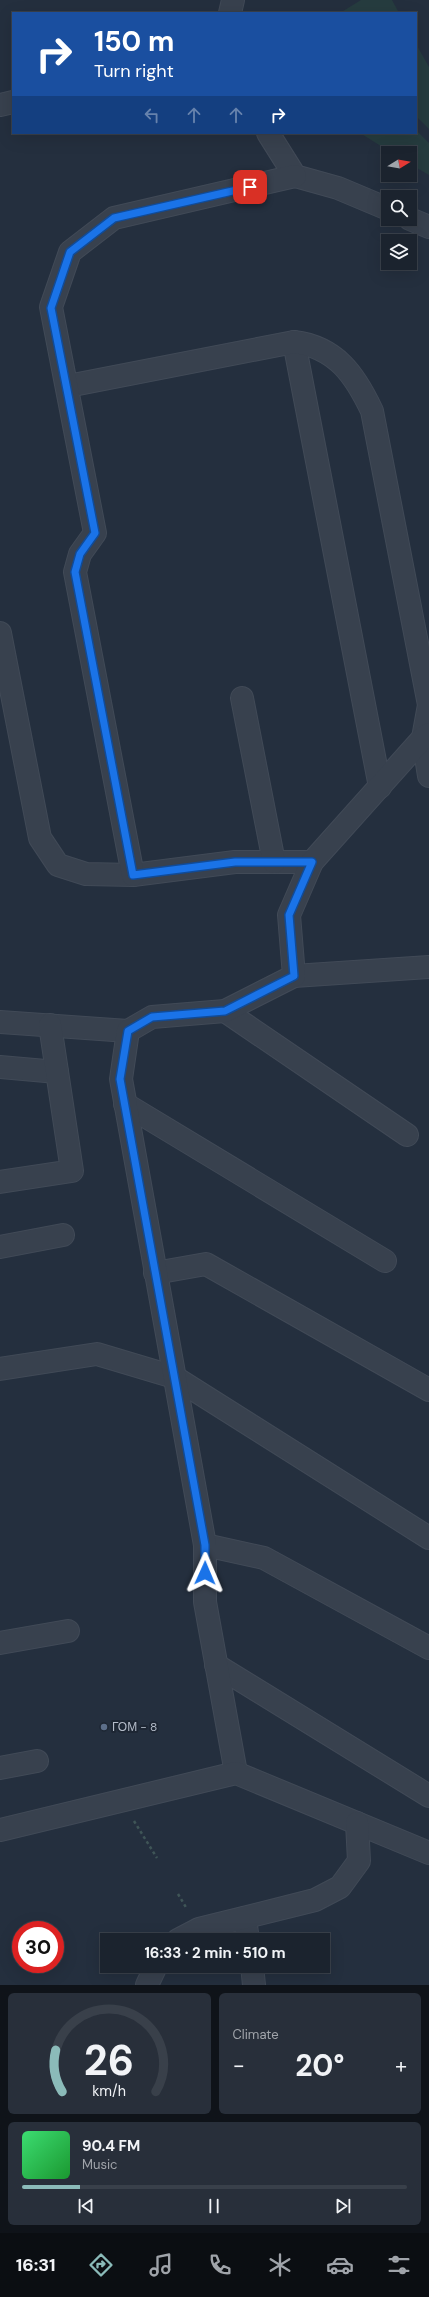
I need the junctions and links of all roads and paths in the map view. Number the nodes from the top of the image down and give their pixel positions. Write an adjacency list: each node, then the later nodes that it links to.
1 (233, 0): 2 (street)
2 (230, 12)
3 (12, 102): 4 (street)
4 (0, 104)
5 (269, 134): 6 (street)
6 (295, 176): 7 (street); 11 (street)
7 (381, 206)
8 (417, 222): 9 (street)
9 (429, 227)
10 (294, 342): 11 (street); 14 (street); 16 (street)
11 (68, 386): 19 (street)
12 (0, 633): 19 (street)
13 (242, 698): 17 (street)
14 (427, 738): 15 (street); 16 (street)
15 (429, 776)
16 (380, 787): 18 (street)
17 (274, 862): 18 (street); 19 (street)
18 (312, 862): 21 (street)
19 (133, 875)
20 (429, 968): 21 (street)
21 (294, 976): 22 (street)
22 (225, 1011): 25 (street); 29 (street)
23 (0, 1022): 24 (street)
24 (50, 1025): 25 (street); 27 (street)
25 (128, 1031): 28 (street)
26 (0, 1066): 27 (street)
27 (57, 1072): 30 (street)
28 (125, 1104): 33 (street); 34 (street)
29 (407, 1135)
30 (0, 1182)
31 (63, 1235): 32 (street)
32 (0, 1247)
33 (385, 1261)
34 (155, 1273): 36 (street); 37 (street)
35 (0, 1369): 36 (street)
36 (174, 1377): 38 (street); 39 (street)
37 (429, 1390)
38 (429, 1538)
39 (205, 1545): 42 (street); 43 (street)
40 (68, 1631): 41 (street)
41 (0, 1643)
42 (429, 1648)
43 (216, 1665): 46 (street); 47 (street)
44 (37, 1761): 45 (street)
45 (0, 1768)
46 (236, 1773): 48 (street); 49 (street)
47 (429, 1796)
48 (123, 1801): 50 (street); 52 (path)
49 (356, 1823): 51 (street); 53 (street)
50 (0, 1830)
51 (429, 1853)
52 (157, 1858)
53 (245, 1918): 54 (street); 55 (street)
54 (191, 1933)
55 (247, 1933)
56 (153, 1973): 58 (street)
57 (253, 1973): 59 (street)
58 (147, 1985)
59 (254, 1985)

